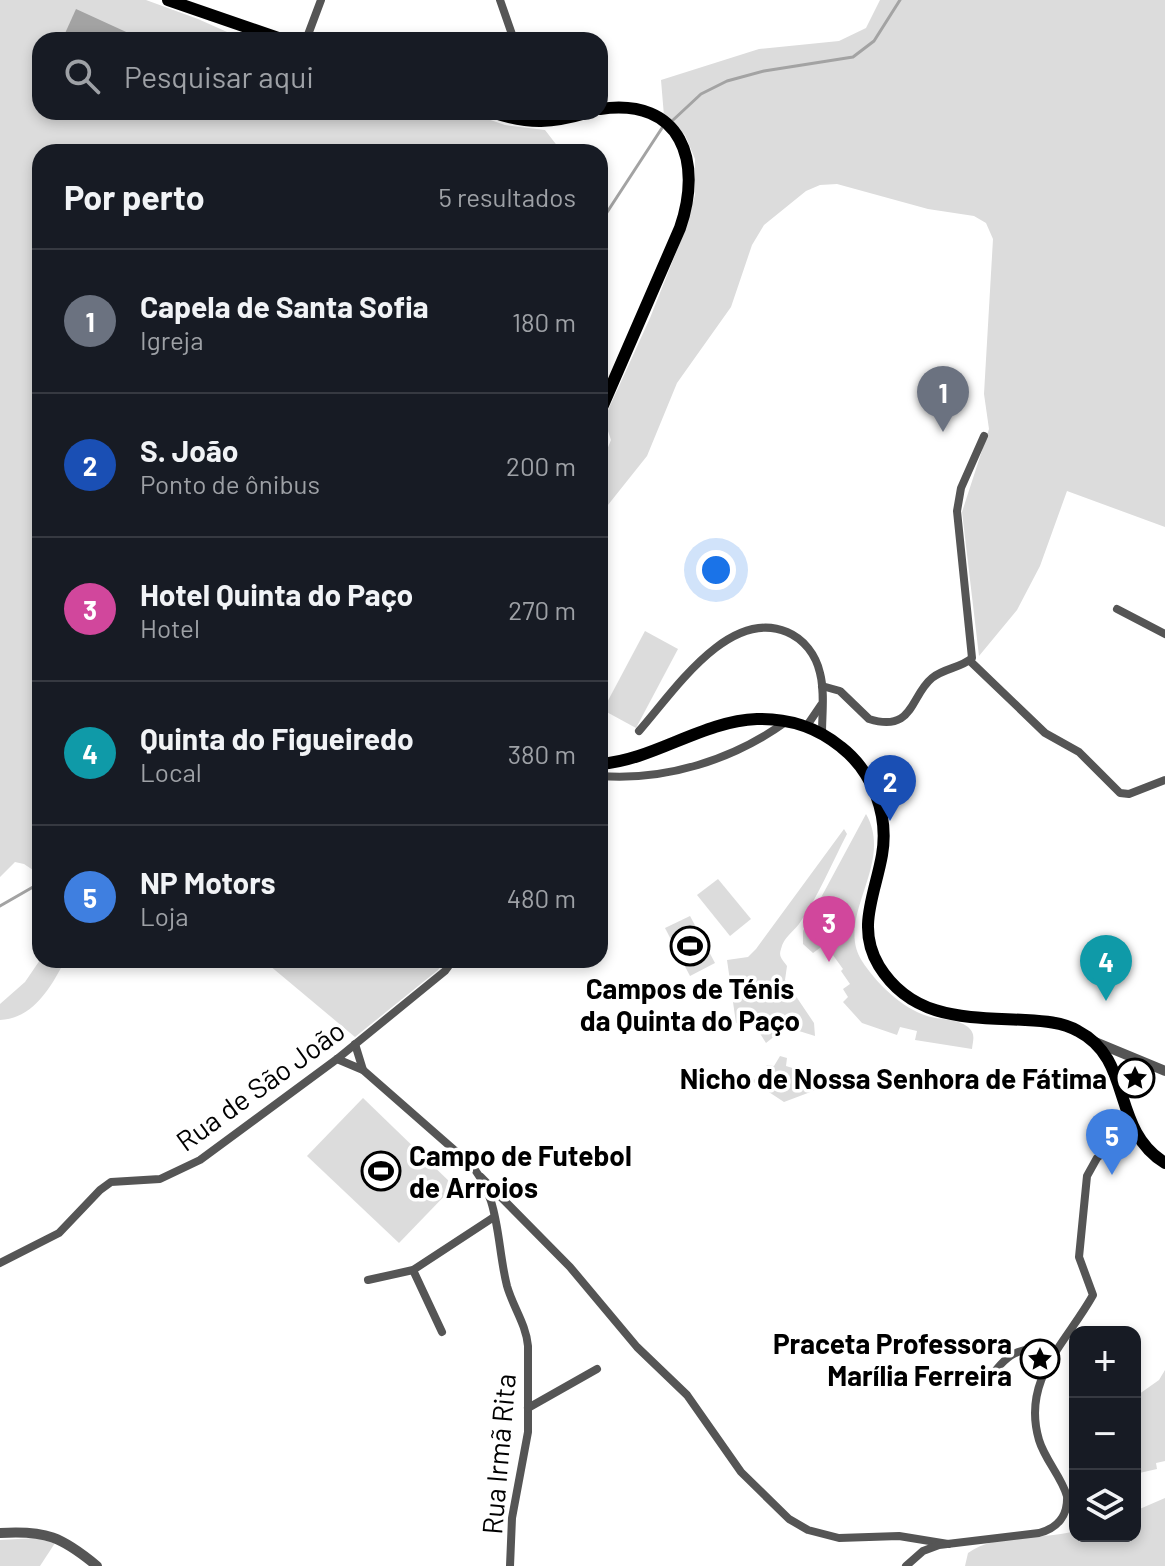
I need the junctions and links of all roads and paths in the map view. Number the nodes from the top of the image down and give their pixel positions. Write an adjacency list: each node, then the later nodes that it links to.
1 (168, 0): 4 (main road)
2 (321, 0): 5 (street)
3 (500, 0): 6 (street)
4 (261, 32)
5 (309, 32)
6 (511, 32)
7 (608, 109): 10 (main road)
8 (526, 120): 9 (main road)
9 (564, 120)
10 (608, 394)
11 (984, 436): 14 (street)
12 (1117, 609): 13 (street)
13 (1165, 634)
14 (970, 661): 15 (street); 23 (street)
15 (822, 686): 16 (street); 19 (street)
16 (821, 704): 18 (street); 20 (street)
17 (788, 721): 18 (main road); 21 (main road); 22 (street)
18 (806, 727): 20 (main road)
19 (639, 731)
20 (822, 734): 25 (main road)
21 (608, 766)
22 (608, 769)
23 (1165, 780)
24 (447, 968): 26 (street, Rua de São João)
25 (1092, 1040): 27 (street); 29 (main road)
26 (355, 1044): 28 (street, Rua de São João); 31 (street)
27 (1134, 1058): 29 (street); 30 (street)
28 (337, 1059): 31 (street); 37 (street, Rua de São João)
29 (1112, 1066): 30 (street); 32 (main road)
30 (1156, 1068): 32 (street)
31 (363, 1070): 35 (street, Rua Irmã Rita)
32 (1122, 1098): 33 (main road)
33 (1132, 1129): 34 (main road); 41 (street)
34 (1165, 1163)
35 (481, 1177): 36 (street, Rua Irmã Rita); 46 (street)
36 (494, 1217): 38 (street); 44 (street, Rua Irmã Rita)
37 (0, 1263)
38 (413, 1270): 39 (street); 40 (street)
39 (368, 1280)
40 (442, 1332)
41 (1054, 1350): 43 (street); 46 (street)
42 (597, 1369): 44 (street)
43 (986, 1383)
44 (528, 1408): 48 (street, Rua Irmã Rita)
45 (0, 1533): 47 (street)
46 (948, 1544): 49 (street)
47 (97, 1566)
48 (510, 1566)
49 (906, 1566)

